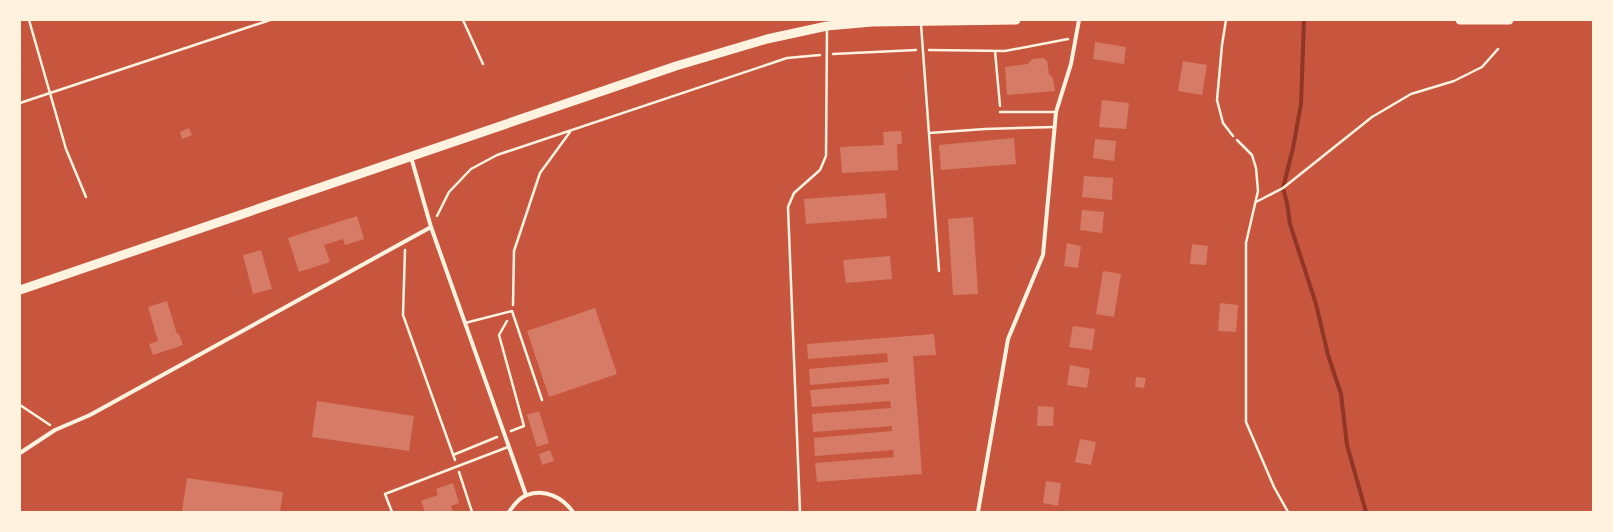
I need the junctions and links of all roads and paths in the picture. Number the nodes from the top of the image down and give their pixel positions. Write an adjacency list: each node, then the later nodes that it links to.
1 (29, 20): 18 (lane)
2 (270, 20): 18 (lane)
3 (463, 20): 17 (lane)
4 (1016, 20): 10 (main road)
5 (1079, 20): 12 (street)
6 (1226, 20): 25 (lane)
7 (1460, 20): 8 (main road)
8 (1499, 20): 9 (main road)
9 (1509, 20)
10 (921, 21): 11 (main road); 13 (lane)
11 (827, 26): 16 (lane); 26 (main road)
12 (1076, 38): 15 (path); 21 (street)
13 (923, 50): 15 (path); 16 (path); 24 (lane)
14 (1498, 50): 28 (path)
15 (995, 51): 20 (path)
16 (828, 54): 23 (path); 48 (lane)
17 (483, 64)
18 (50, 93): 19 (lane); 27 (lane)
19 (20, 103)
20 (1000, 112): 21 (lane)
21 (1056, 112): 22 (street)
22 (1055, 127): 24 (lane); 49 (street)
23 (570, 131): 29 (path); 33 (path)
24 (929, 133): 31 (lane)
25 (1233, 136): 28 (path)
26 (411, 156): 29 (street); 32 (main road)
27 (86, 197)
28 (1256, 202): 50 (path)
29 (431, 227): 30 (street); 34 (street)
30 (406, 241): 37 (street); 41 (path)
31 (939, 271)
32 (20, 290)
33 (512, 311): 34 (lane); 35 (lane); 38 (path)
34 (465, 323): 38 (street)
35 (542, 400)
36 (20, 405): 37 (path)
37 (55, 430): 40 (street)
38 (504, 434): 39 (street); 41 (path)
39 (508, 447): 42 (lane); 43 (street)
40 (20, 453)
41 (453, 454): 42 (path)
42 (457, 466): 44 (lane); 45 (path)
43 (526, 495): 46 (street); 47 (street)
44 (392, 512)
45 (472, 512)
46 (509, 512)
47 (573, 512)
48 (800, 512)
49 (978, 512)
50 (1288, 512)

